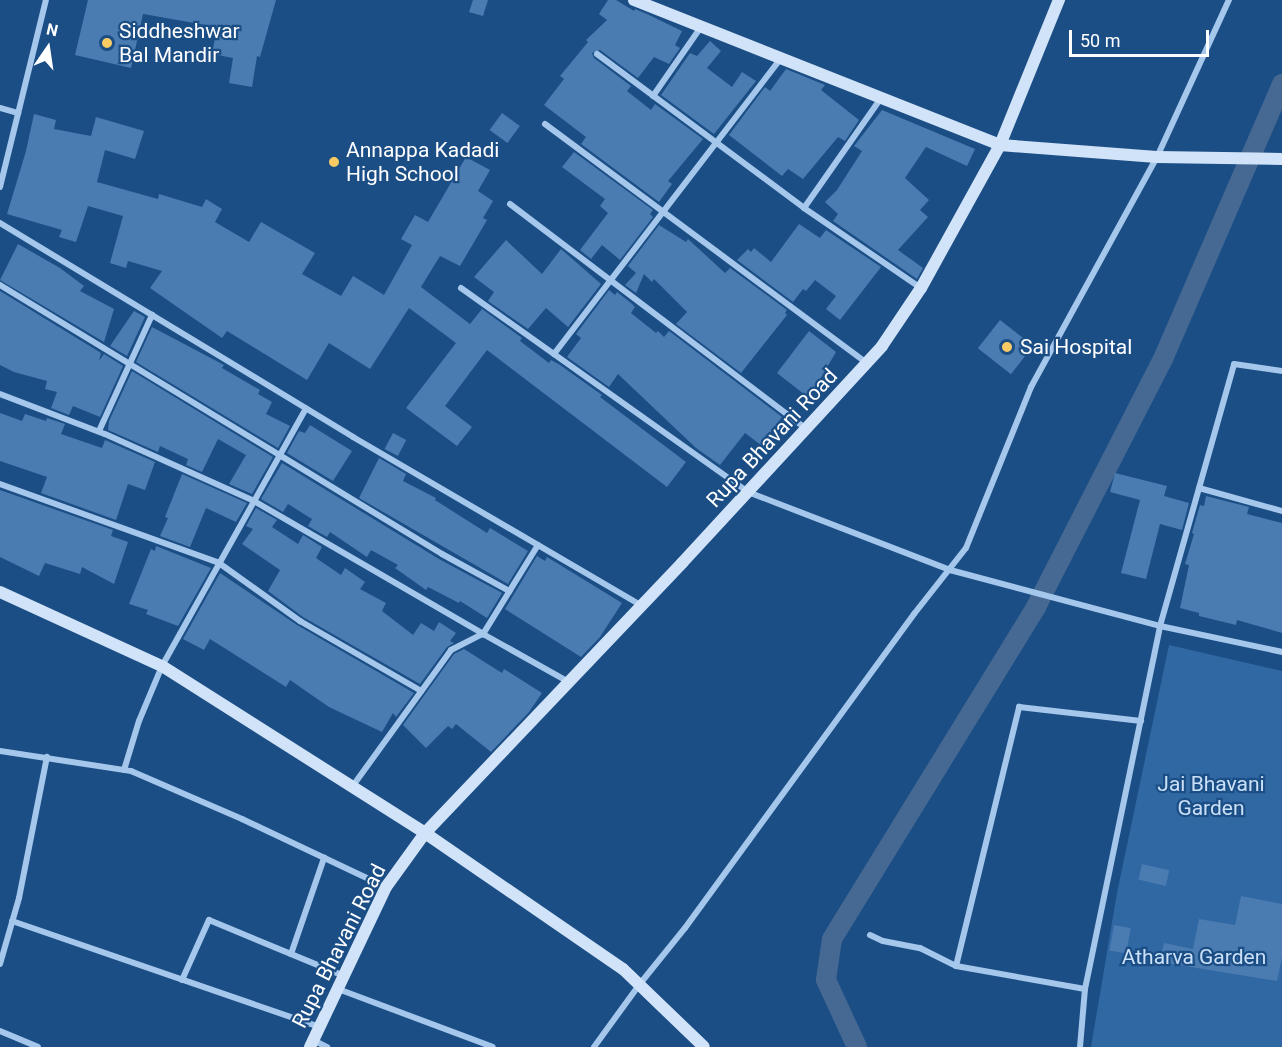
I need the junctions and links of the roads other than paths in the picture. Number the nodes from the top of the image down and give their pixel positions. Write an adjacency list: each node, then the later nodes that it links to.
1 (46, 0): 11 (street)
2 (634, 0): 5 (street)
3 (1059, 0): 14 (street, Rupa Bhavani Road)
4 (1229, 0): 15 (street)
5 (702, 27): 7 (street); 8 (street)
6 (597, 54): 8 (street)
7 (780, 58): 9 (street); 13 (street)
8 (653, 96): 13 (street)
9 (881, 98): 14 (street); 19 (street)
10 (0, 108): 11 (street)
11 (18, 113): 17 (street)
12 (545, 124): 20 (street)
13 (716, 142): 19 (street); 20 (street)
14 (1000, 145): 15 (street); 25 (street, Rupa Bhavani Road)
15 (1157, 157): 16 (street); 43 (street)
16 (1282, 158)
17 (0, 187)
18 (510, 204): 22 (street)
19 (804, 208): 25 (street)
20 (663, 212): 22 (street); 29 (street)
21 (0, 223): 26 (street)
22 (611, 280): 27 (street); 33 (street)
23 (0, 285): 28 (street)
24 (461, 288): 27 (street)
25 (921, 288): 29 (street, Rupa Bhavani Road)
26 (152, 315): 28 (street); 32 (street)
27 (554, 354): 38 (street)
28 (130, 364): 34 (street); 35 (street)
29 (868, 364): 33 (street, Rupa Bhavani Road)
30 (1282, 371): 37 (street)
31 (0, 394): 34 (street)
32 (306, 408): 35 (street); 41 (street)
33 (807, 429): 38 (street, Rupa Bhavani Road)
34 (99, 431): 39 (street)
35 (280, 455): 39 (street); 44 (street)
36 (0, 484): 42 (street)
37 (1199, 488): 40 (street); 47 (street)
38 (748, 492): 43 (street); 46 (street, Rupa Bhavani Road)
39 (254, 501): 42 (street); 48 (street)
40 (1282, 511)
41 (538, 545): 44 (street); 46 (street)
42 (219, 563): 50 (street); 52 (street)
43 (950, 570): 47 (street); 68 (street)
44 (509, 591): 48 (street)
45 (0, 592): 50 (street)
46 (642, 605): 51 (street, Rupa Bhavani Road)
47 (1160, 626): 49 (street); 53 (street)
48 (483, 633): 51 (street); 52 (street)
49 (1282, 652)
50 (162, 666): 56 (street); 57 (street)
51 (569, 682): 58 (street, Rupa Bhavani Road)
52 (421, 691): 57 (street)
53 (1141, 721): 65 (street); 70 (street)
54 (0, 751): 55 (street)
55 (47, 757): 56 (street); 61 (street)
56 (124, 770): 59 (street)
57 (352, 787): 58 (street)
58 (425, 833): 60 (street, Rupa Bhavani Road); 68 (street)
59 (324, 858): 60 (street); 63 (street)
60 (386, 887): 66 (street, Rupa Bhavani Road)
61 (12, 921): 64 (street); 67 (street)
62 (870, 935): 65 (street)
63 (291, 954): 66 (street); 67 (street)
64 (0, 963)
65 (957, 966): 70 (street)
66 (344, 976): 69 (street, Rupa Bhavani Road)
67 (182, 980): 71 (street)
68 (639, 985): 77 (street); 78 (street)
69 (338, 988): 71 (street, Rupa Bhavani Road); 76 (street)
70 (1085, 988): 79 (street)
71 (320, 1027): 73 (street, Rupa Bhavani Road)
72 (0, 1031): 74 (street)
73 (312, 1044): 75 (street)
74 (38, 1047)
75 (327, 1047)
76 (492, 1047)
77 (594, 1047)
78 (704, 1047)
79 (1080, 1047)

